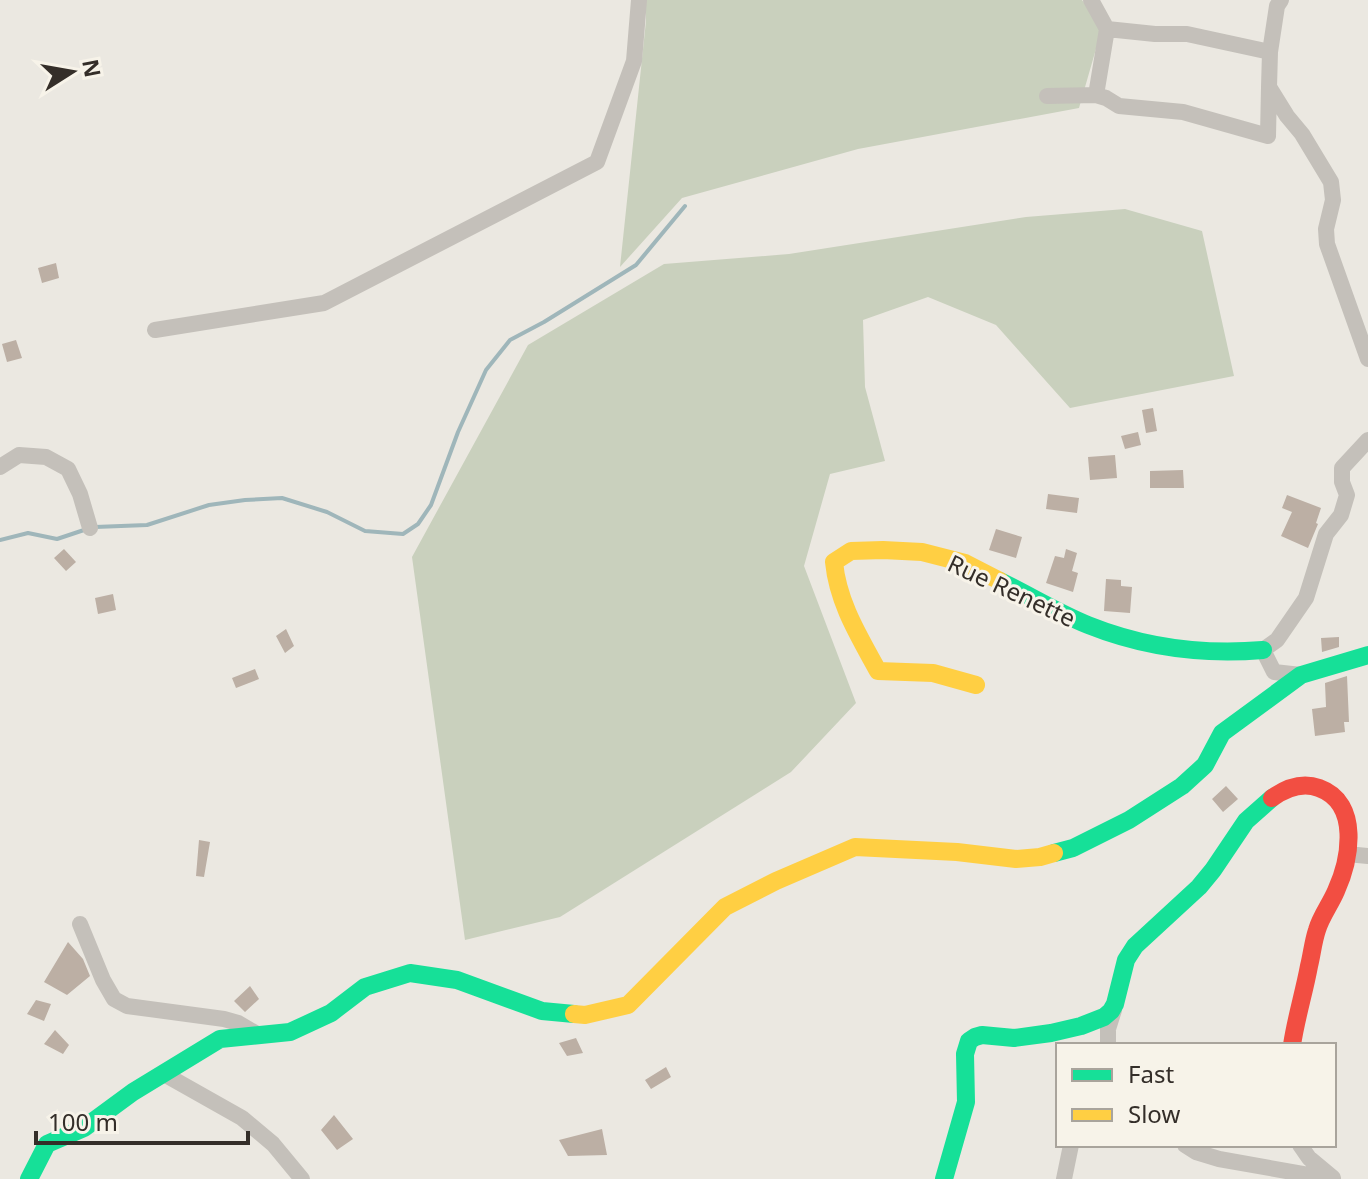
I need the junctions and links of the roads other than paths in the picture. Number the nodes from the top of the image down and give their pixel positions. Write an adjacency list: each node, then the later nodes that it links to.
1 (639, 0): 9 (street)
2 (1091, 0): 4 (street)
3 (1281, 0): 5 (street)
4 (1107, 29): 5 (street); 7 (street)
5 (1270, 52): 6 (street)
6 (1269, 87): 7 (street); 10 (street)
7 (1096, 95): 8 (street)
8 (1047, 96)
9 (155, 330)
10 (1368, 359)
11 (1368, 440): 14 (street)
12 (0, 467): 13 (street)
13 (90, 528)
14 (1263, 650): 16 (street); 17 (street, Rue Renette)
15 (1368, 655): 16 (street)
16 (1301, 675): 22 (street)
17 (976, 685)
18 (1347, 854): 19 (street); 21 (street); 24 (street)
19 (1368, 856)
20 (80, 924): 22 (street)
21 (1115, 1004): 23 (street); 31 (street)
22 (257, 1034): 25 (street)
23 (1108, 1043)
24 (1292, 1043)
25 (164, 1074): 29 (street); 30 (street)
26 (1071, 1147): 32 (street)
27 (1188, 1147): 33 (street)
28 (1301, 1147): 33 (street)
29 (29, 1179)
30 (302, 1179)
31 (944, 1179)
32 (1064, 1179)
33 (1333, 1179)

